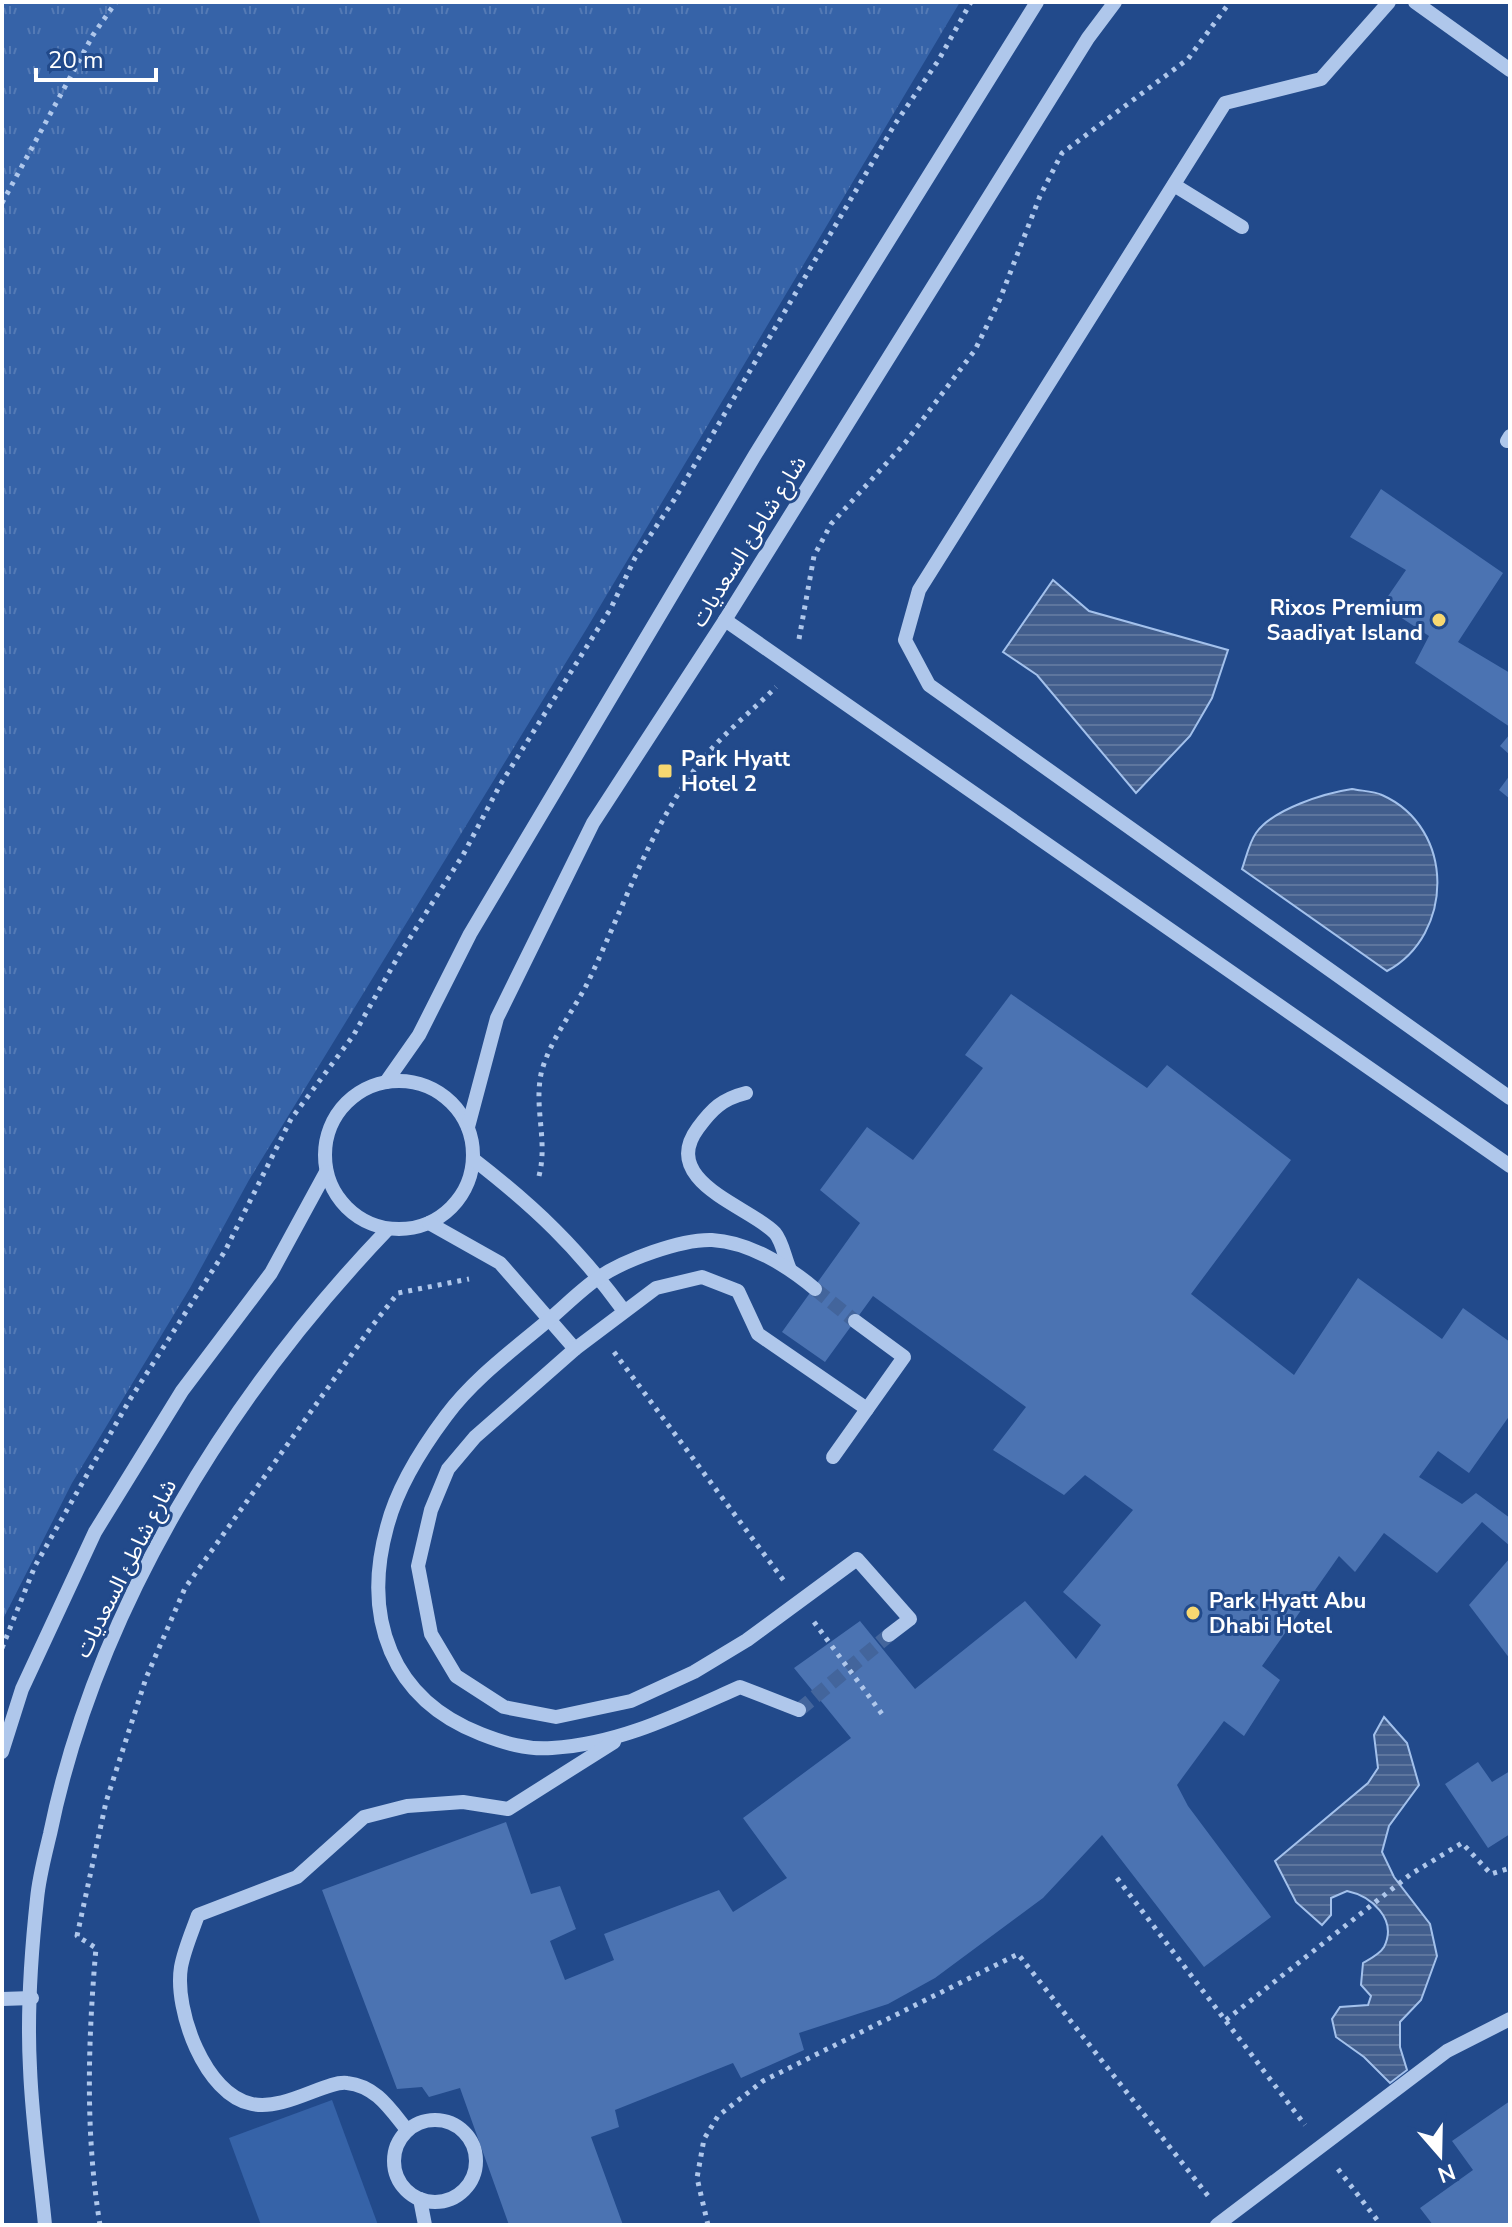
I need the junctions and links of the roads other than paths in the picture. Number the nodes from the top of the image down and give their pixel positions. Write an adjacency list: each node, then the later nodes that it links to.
1 (1037, 2): 9 (street, شارع شاطئ السعديات)
2 (1115, 2): 8 (street, شارع شاطئ السعديات)
3 (1389, 2): 6 (street)
4 (1415, 2): 5 (street)
5 (1510, 70)
6 (1174, 185): 7 (street); 11 (street)
7 (1242, 227)
8 (725, 620): 12 (street, شارع شاطئ السعديات); 14 (street)
9 (386, 1082): 12 (street); 15 (street)
10 (746, 1093): 18 (street)
11 (1510, 1098)
12 (468, 1127): 13 (street)
13 (473, 1159): 16 (street); 19 (street)
14 (1510, 1166)
15 (326, 1172): 17 (street); 30 (street, شارع شاطئ السعديات)
16 (429, 1223): 17 (street); 22 (street)
17 (388, 1229): 31 (street, شارع شاطئ السعديات)
18 (789, 1267): 19 (street); 20 (street)
19 (599, 1277): 21 (street); 22 (street)
20 (815, 1289)
21 (624, 1311): 24 (street); 25 (street)
22 (550, 1319): 24 (street); 29 (street)
23 (855, 1321): 25 (street)
24 (575, 1349): 27 (street)
25 (867, 1409): 26 (street)
26 (833, 1457)
27 (889, 1635)
28 (799, 1710): 29 (street)
29 (621, 1737): 34 (street)
30 (2, 1752)
31 (32, 1998): 32 (street); 37 (street, شارع شاطئ السعديات)
32 (2, 1999)
33 (1510, 2019): 36 (street)
34 (407, 2130): 35 (street); 35 (street)
35 (420, 2199): 38 (street)
36 (1222, 2222)
37 (45, 2225)
38 (425, 2225)

